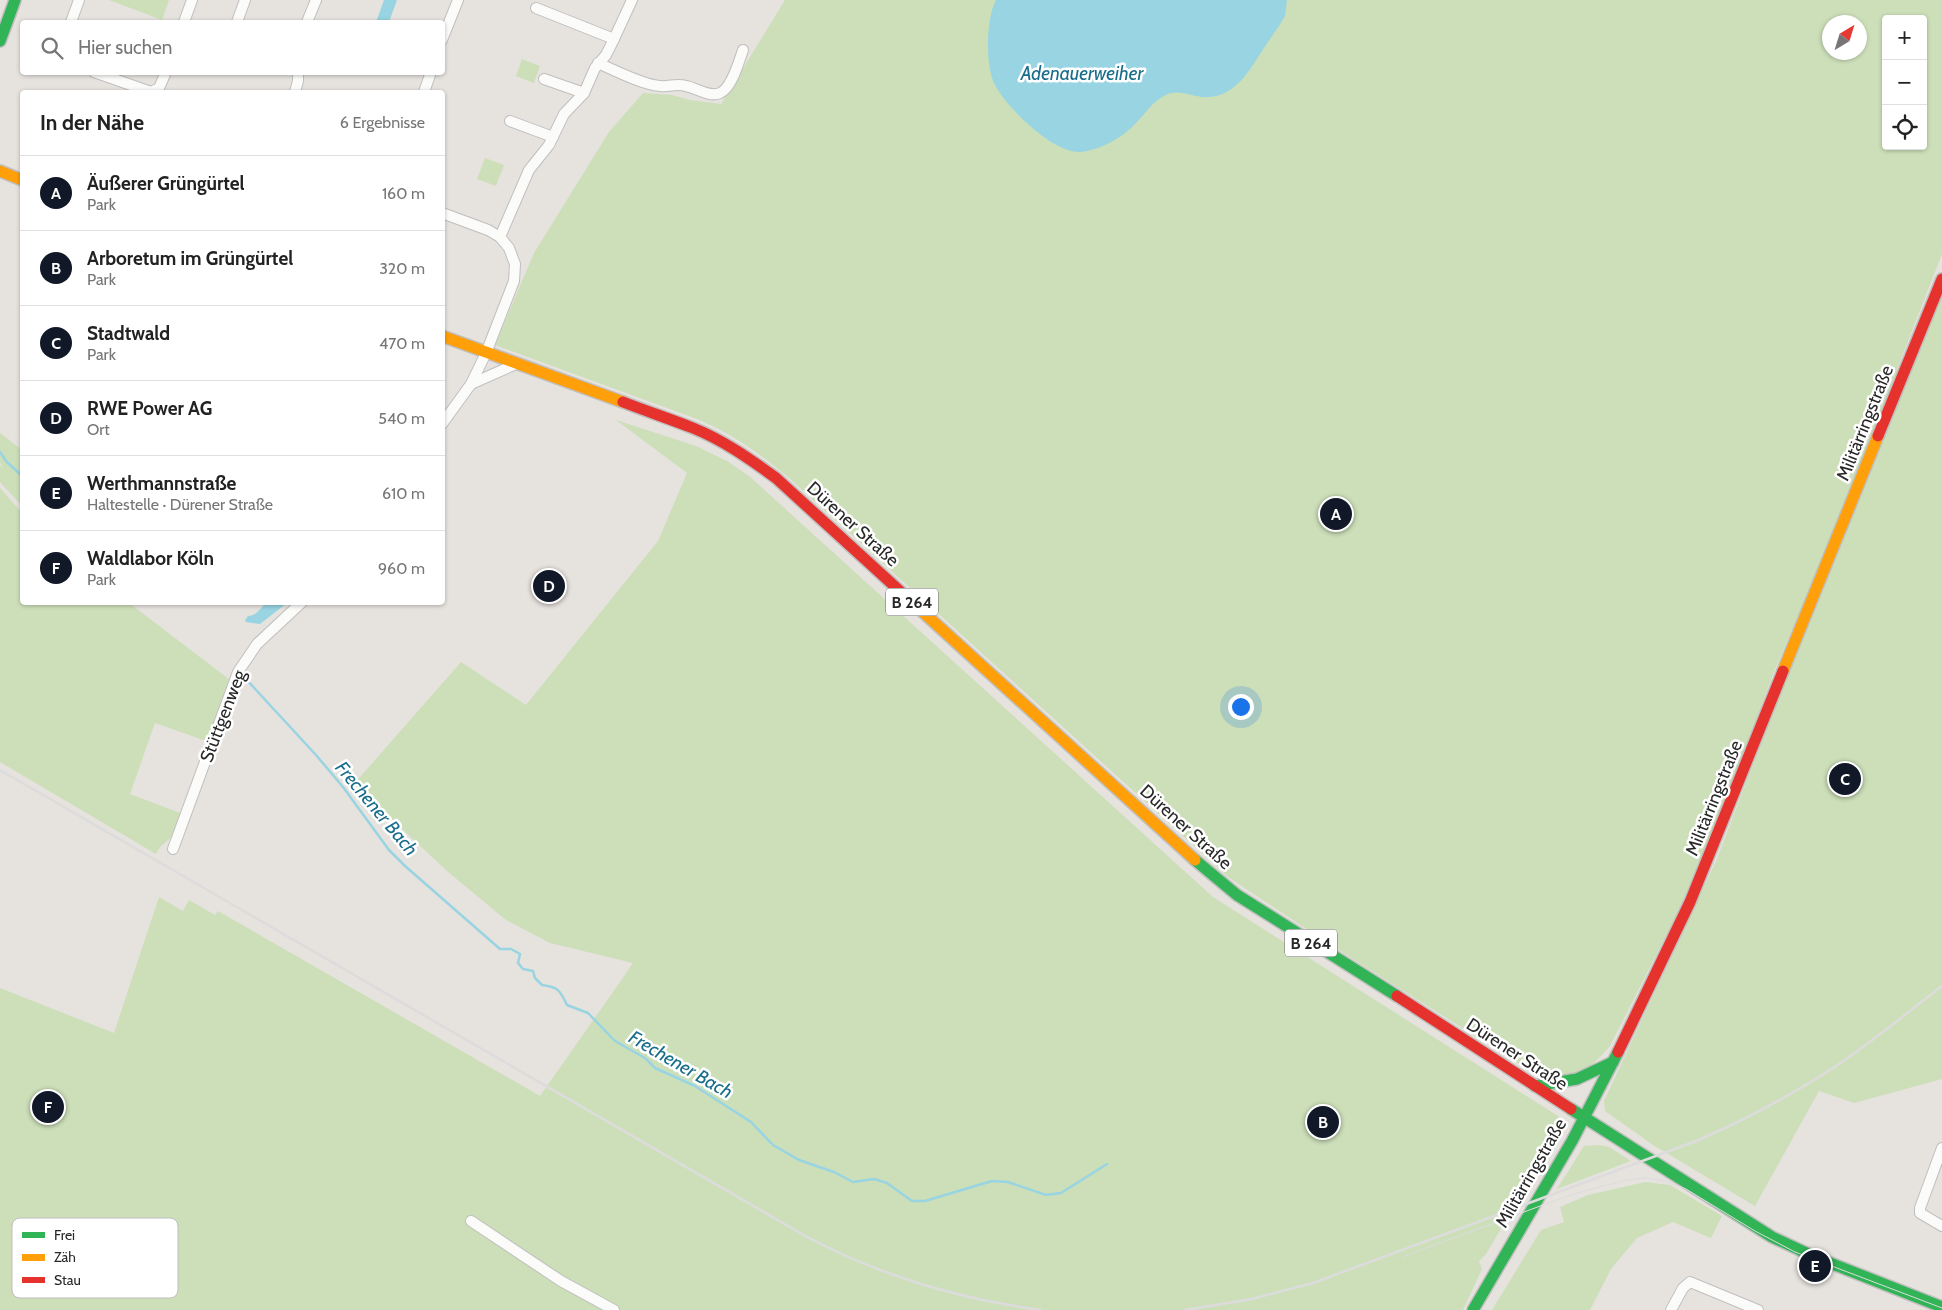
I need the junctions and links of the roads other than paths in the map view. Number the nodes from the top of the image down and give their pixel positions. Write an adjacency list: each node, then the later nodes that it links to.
1 (15, 0): 15 (main road)
2 (80, 0): 9 (street)
3 (192, 0): 10 (street)
4 (245, 0): 11 (street)
5 (316, 0): 12 (street)
6 (458, 0): 13 (street)
7 (632, 0): 14 (street)
8 (536, 8): 14 (street)
9 (72, 20)
10 (185, 20)
11 (238, 20)
12 (308, 20)
13 (445, 32)
14 (614, 39): 17 (street)
15 (0, 41)
16 (743, 50): 17 (street)
17 (598, 63): 27 (street)
18 (103, 75): 23 (street)
19 (165, 75): 24 (street)
20 (298, 75): 25 (street)
21 (430, 75): 26 (street)
22 (544, 79): 27 (street)
23 (145, 90)
24 (155, 90)
25 (296, 90)
26 (425, 90)
27 (584, 93): 29 (street)
28 (510, 121): 29 (street)
29 (553, 138): 33 (street)
30 (0, 171): 31 (main road)
31 (20, 179)
32 (445, 214): 33 (street)
33 (500, 237): 36 (street)
34 (1942, 279): 42 (main road, Militärringstraße)
35 (445, 337): 36 (main road, Dürener Straße / B 264)
36 (486, 353): 37 (main road, Dürener Straße / B 264); 38 (street)
37 (516, 364): 38 (street); 43 (main road, Dürener Straße / B 264)
38 (470, 384): 39 (street)
39 (445, 420)
40 (299, 605): 41 (street, Stüttgenweg)
41 (173, 849)
42 (1613, 1062): 43 (main road); 44 (main road, Militärringstraße)
43 (1535, 1086): 44 (main road, Dürener Straße / B 264)
44 (1584, 1118): 48 (main road, Dürener Straße / B 264); 50 (main road, Militärringstraße)
45 (1942, 1148): 47 (street)
46 (471, 1220): 49 (street)
47 (1942, 1226)
48 (1942, 1307)
49 (614, 1310)
50 (1473, 1310)
51 (1671, 1310): 52 (street)
52 (1758, 1310)

